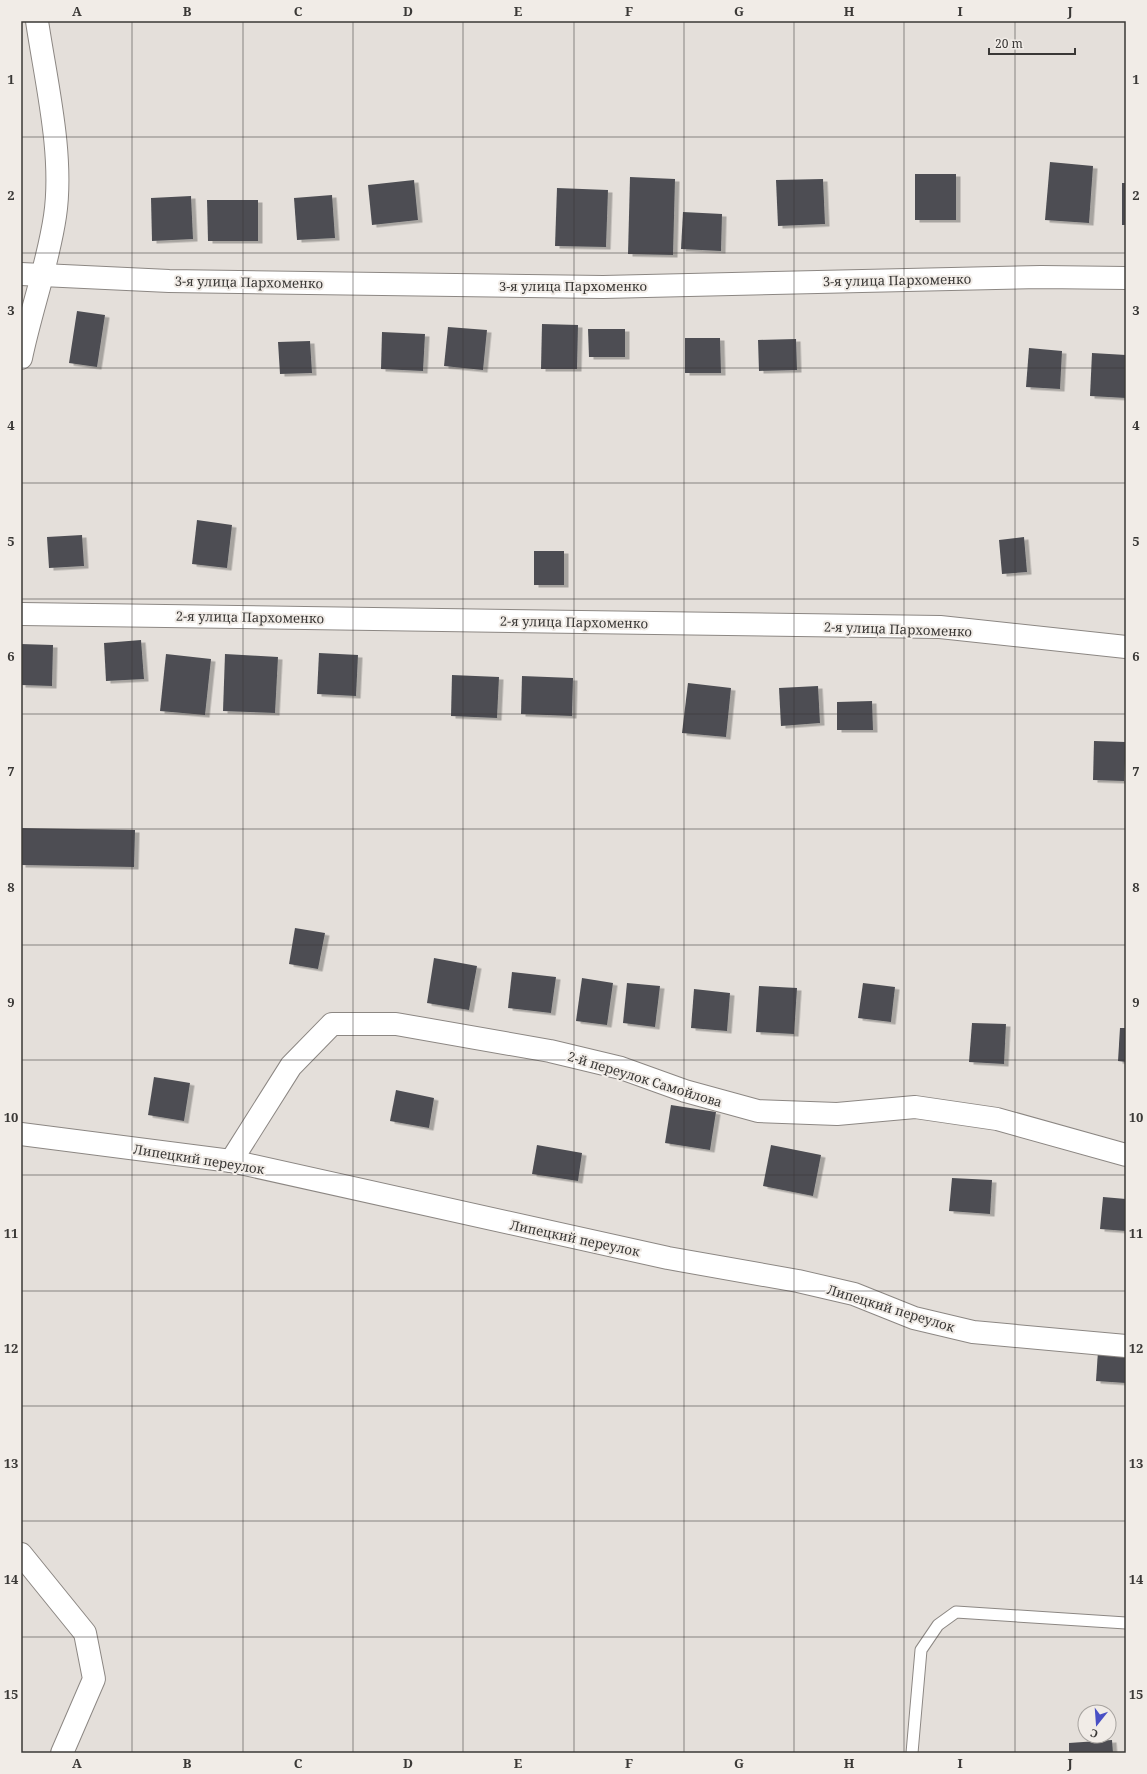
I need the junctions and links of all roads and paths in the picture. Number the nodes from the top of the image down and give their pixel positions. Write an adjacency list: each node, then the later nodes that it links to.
1 (37, 21): 3 (street)
2 (21, 274): 3 (street, 3-я улица Пархоменко)
3 (43, 275): 4 (street, 3-я улица Пархоменко); 5 (street)
4 (1126, 278)
5 (21, 358)
6 (21, 614): 7 (street, 2-я улица Пархоменко)
7 (1126, 647)
8 (21, 1134): 10 (street, Липецкий переулок)
9 (1126, 1155): 10 (street, 2-й переулок Самойлова)
10 (232, 1162): 11 (street, Липецкий переулок)
11 (1126, 1346)
12 (21, 1554): 14 (street)
13 (1126, 1623): 15 (lane)
14 (62, 1753)
15 (912, 1753)

